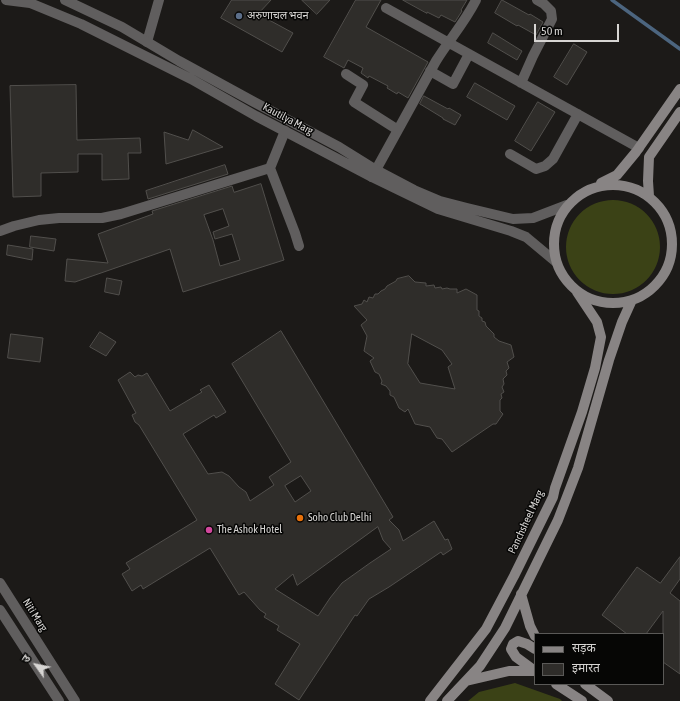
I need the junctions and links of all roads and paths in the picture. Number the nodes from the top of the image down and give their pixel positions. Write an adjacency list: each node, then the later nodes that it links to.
1 (6, 0): 17 (street, Kautilya Marg)
2 (65, 0): 7 (street, Kautilya Marg)
3 (159, 0): 7 (street)
4 (476, 0): 8 (street)
5 (536, 0): 12 (street)
6 (386, 8): 8 (street)
7 (147, 42): 21 (street, Kautilya Marg)
8 (448, 42): 9 (street); 10 (street)
9 (470, 54): 10 (street); 12 (street)
10 (430, 71): 16 (street)
11 (346, 74): 16 (street)
12 (521, 83): 15 (street)
13 (680, 89): 18 (main road)
14 (680, 112): 23 (main road)
15 (578, 114): 18 (street); 19 (street)
16 (398, 130): 21 (street)
17 (285, 131): 20 (street); 21 (street, Kautilya Marg)
18 (639, 148): 22 (main road)
19 (510, 154)
20 (270, 168): 25 (street); 26 (street)
21 (374, 173): 24 (street, Kautilya Marg); 27 (street, Kautilya Marg)
22 (592, 188): 23 (main road); 24 (main road)
23 (649, 196): 29 (main road)
24 (567, 206): 27 (main road)
25 (0, 231)
26 (299, 246)
27 (556, 262): 28 (main road)
28 (577, 292): 29 (main road); 42 (main road, Panchsheel Marg)
29 (632, 300): 31 (main road)
30 (0, 583): 41 (street, Niti Marg)
31 (521, 594): 33 (main road); 37 (main road)
32 (0, 610): 40 (street)
33 (534, 634)
34 (534, 648): 35 (main road)
35 (534, 670)
36 (534, 671): 37 (main road)
37 (466, 681): 43 (main road)
38 (558, 685): 44 (main road)
39 (586, 685): 45 (main road)
40 (59, 701)
41 (75, 701)
42 (430, 701)
43 (447, 701)
44 (582, 701)
45 (608, 701)

